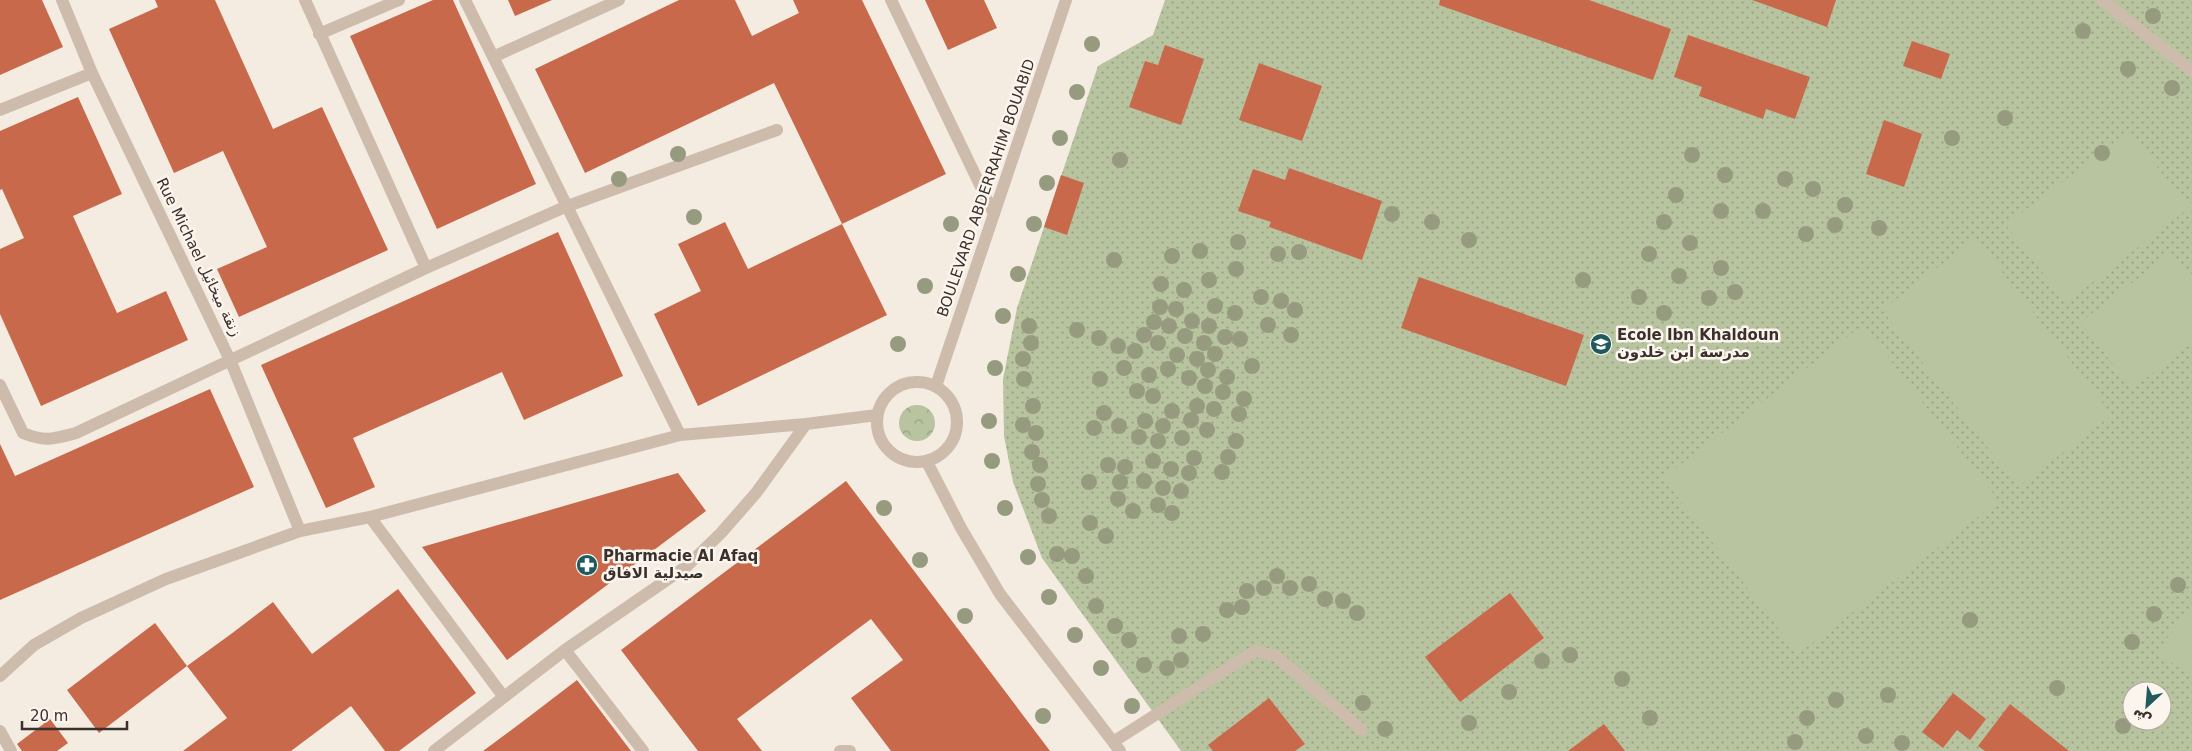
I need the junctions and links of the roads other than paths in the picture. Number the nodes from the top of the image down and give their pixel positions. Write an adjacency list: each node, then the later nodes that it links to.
1 (62, 0): 12 (street, Rue Michael زنقة ميخائيل)
2 (305, 0): 9 (street)
3 (400, 0): 9 (street)
4 (465, 0): 10 (street)
5 (619, 0): 10 (street)
6 (891, 0): 16 (street)
7 (1066, 0): 16 (street, BOULEVARD ABDERRAHIM BOUABID)
8 (2102, 0): 11 (street)
9 (319, 34): 17 (street)
10 (493, 57): 15 (street)
11 (2192, 71)
12 (92, 73): 13 (street); 18 (street, Rue Michael زنقة ميخائيل)
13 (0, 110)
14 (777, 130): 15 (street)
15 (565, 206): 17 (street); 23 (street)
16 (994, 214): 20 (street, BOULEVARD ABDERRAHIM BOUABID)
17 (426, 268): 18 (street)
18 (231, 362): 19 (street); 26 (street, Rue Michael زنقة ميخائيل)
19 (0, 385)
20 (936, 386): 21 (street); 24 (street)
21 (877, 415): 22 (street); 24 (street)
22 (806, 424): 23 (street); 27 (street)
23 (680, 435): 25 (street)
24 (927, 462): 32 (street)
25 (370, 518): 26 (street); 29 (street)
26 (300, 531): 28 (street)
27 (565, 650): 29 (street); 35 (street)
28 (0, 676)
29 (503, 696): 34 (street)
30 (1362, 730): 32 (street)
31 (0, 731): 33 (street)
32 (1117, 746)
33 (11, 751)
34 (434, 751)
35 (643, 751)
36 (840, 751): 37 (street)
37 (850, 751)

